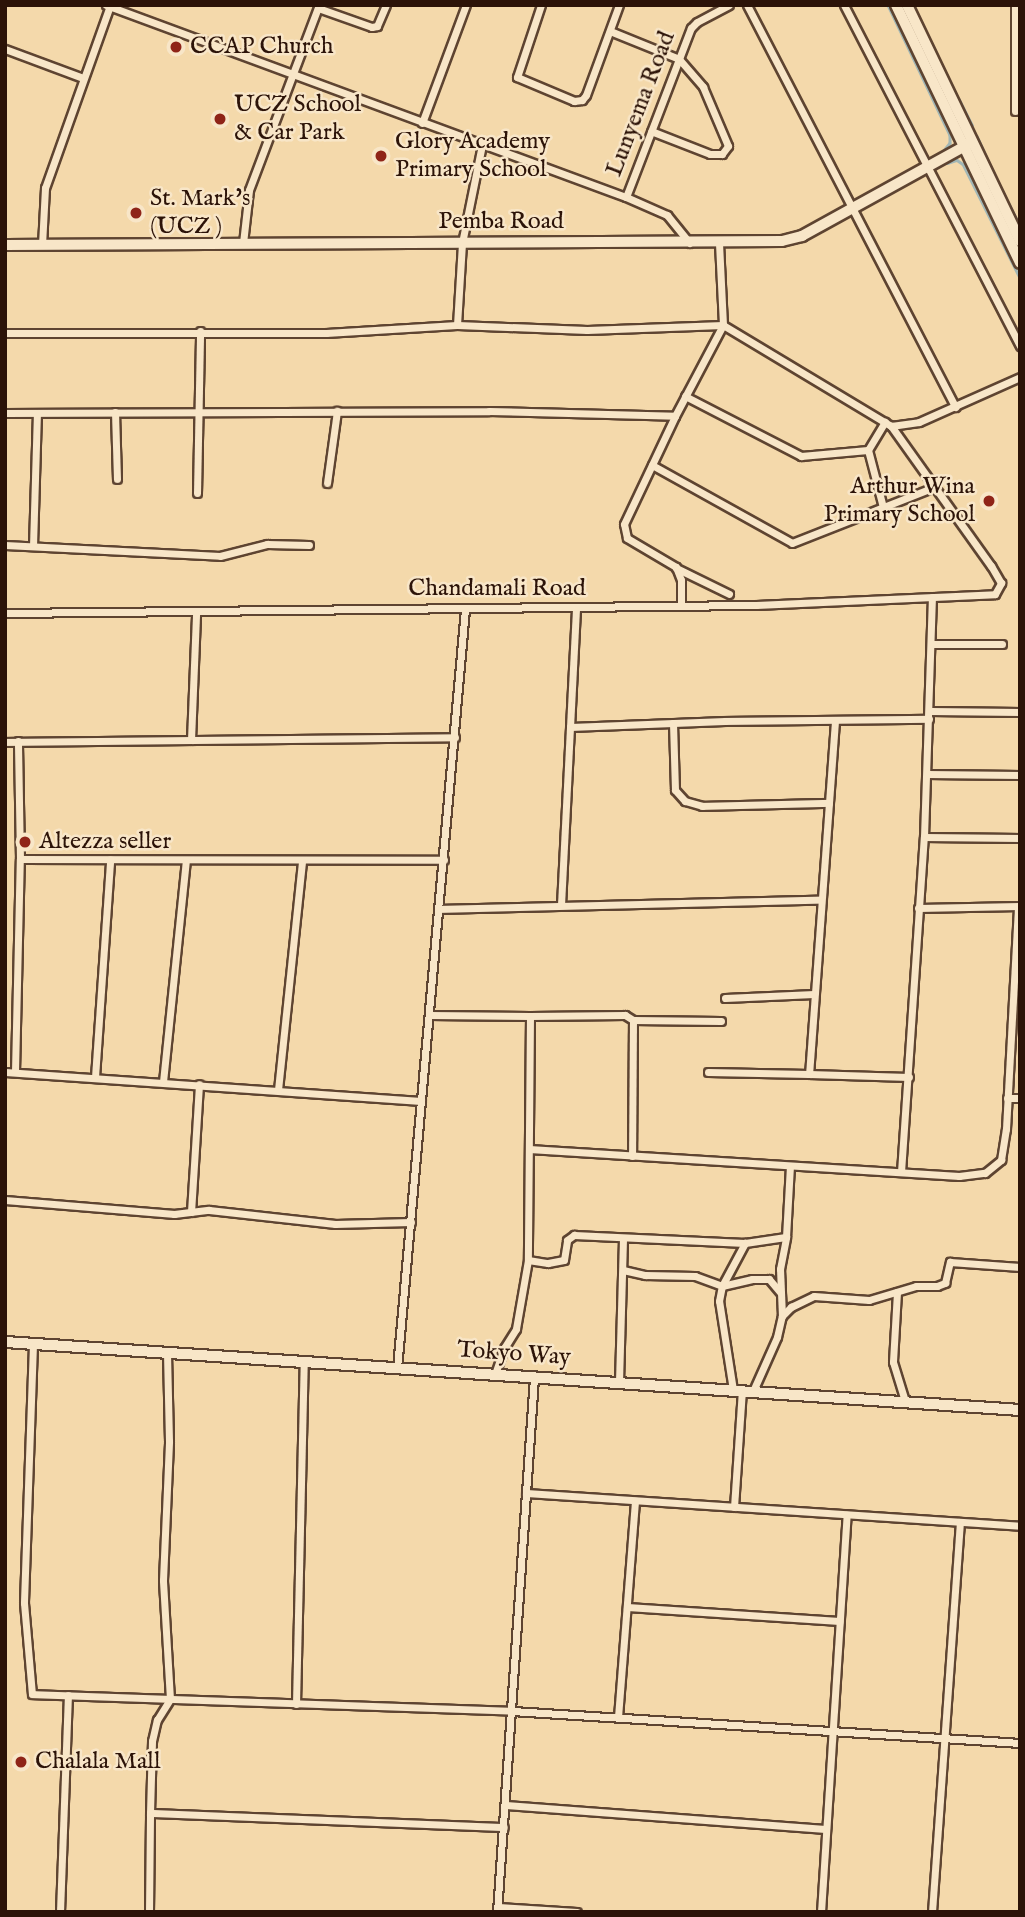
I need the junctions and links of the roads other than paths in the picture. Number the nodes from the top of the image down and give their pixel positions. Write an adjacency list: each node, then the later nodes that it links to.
1 (386, 5): 12 (street)
2 (466, 5): 19 (street)
3 (619, 5): 13 (street)
4 (729, 5): 15 (street, Lunyema Road)
5 (747, 5): 25 (street)
6 (844, 5): 23 (street)
7 (895, 5): 22 (main road)
8 (907, 5): 22 (main road)
9 (1014, 5): 18 (street)
10 (108, 6): 16 (street); 17 (street)
11 (539, 6): 13 (street)
12 (318, 7): 16 (street)
13 (610, 31): 15 (street)
14 (5, 50): 17 (street)
15 (679, 59): 20 (street, Lunyema Road); 20 (street)
16 (293, 73): 19 (street); 27 (street)
17 (83, 78): 32 (street)
18 (1015, 111)
19 (422, 123): 21 (street)
20 (652, 131): 24 (street, Lunyema Road)
21 (482, 145): 24 (street); 28 (street)
22 (968, 145): 23 (main road, Pemba Road); 26 (main road); 33 (main road)
23 (927, 166): 25 (main road, Pemba Road); 38 (street)
24 (626, 197): 29 (street)
25 (852, 210): 30 (main road, Pemba Road); 41 (street)
26 (1020, 241)
27 (243, 243): 28 (main road, Pemba Road); 32 (main road, Pemba Road)
28 (462, 243): 29 (main road, Pemba Road); 34 (street)
29 (690, 243): 30 (main road, Pemba Road)
30 (719, 243): 35 (street)
31 (5, 245): 32 (main road, Pemba Road)
32 (42, 245)
33 (1020, 263)
34 (457, 325): 35 (street); 36 (street)
35 (723, 325): 40 (street); 48 (street)
36 (200, 331): 37 (street); 44 (street)
37 (5, 333)
38 (1020, 346)
39 (1020, 377): 41 (street)
40 (685, 396): 47 (street); 49 (street)
41 (955, 407): 48 (street)
42 (337, 411): 44 (street); 47 (street); 52 (street)
43 (116, 412): 44 (street); 46 (street); 51 (street)
44 (198, 412): 54 (street)
45 (5, 413): 46 (street)
46 (37, 413): 58 (street)
47 (675, 416): 50 (street)
48 (888, 424): 49 (street); 53 (street)
49 (869, 450): 55 (street)
50 (652, 465): 55 (street); 59 (street)
51 (117, 479)
52 (327, 483)
53 (934, 487): 55 (street); 61 (street, Chandamali Road)
54 (197, 493)
55 (883, 507)
56 (5, 545): 58 (street)
57 (309, 545): 58 (street)
58 (33, 546)
59 (676, 567): 60 (street); 62 (street)
60 (729, 594)
61 (932, 597): 62 (street, Chandamali Road); 67 (street)
62 (681, 606): 64 (street, Chandamali Road)
63 (465, 609): 64 (street, Chandamali Road); 66 (street, Chandamali Road); 74 (street)
64 (576, 609): 73 (street)
65 (5, 613): 66 (street, Chandamali Road)
66 (196, 613): 75 (street)
67 (931, 644): 68 (street); 70 (street)
68 (1002, 644)
69 (1020, 712): 70 (street)
70 (930, 715): 71 (street); 78 (street)
71 (835, 721): 72 (street); 80 (street)
72 (673, 723): 73 (street); 80 (street)
73 (570, 727): 89 (street)
74 (455, 737): 75 (street); 85 (street)
75 (191, 740): 77 (street)
76 (5, 741): 77 (street)
77 (18, 741): 83 (street)
78 (927, 774): 79 (street); 81 (street)
79 (1020, 775)
80 (829, 803): 88 (street)
81 (924, 837): 82 (street); 91 (street)
82 (1020, 838)
83 (20, 859): 84 (street); 100 (street)
84 (110, 860): 86 (street); 103 (street)
85 (444, 860): 87 (street); 92 (street)
86 (186, 861): 87 (street); 105 (street)
87 (302, 861): 107 (street)
88 (821, 900): 89 (street); 93 (street)
89 (561, 905): 92 (street)
90 (1019, 906): 91 (street); 108 (street)
91 (918, 908): 104 (street)
92 (440, 909): 95 (street)
93 (814, 994): 94 (street); 102 (street)
94 (725, 998)
95 (430, 1015): 96 (street); 110 (street)
96 (530, 1016): 97 (street); 111 (street)
97 (633, 1020): 98 (street); 112 (street)
98 (721, 1021)
99 (5, 1072): 100 (street)
100 (15, 1072): 103 (street)
101 (708, 1072): 102 (street)
102 (809, 1074): 104 (street)
103 (96, 1077): 105 (street)
104 (909, 1077): 114 (street)
105 (163, 1082): 106 (street)
106 (199, 1084): 107 (street); 116 (street)
107 (278, 1090): 110 (street)
108 (1007, 1098): 109 (street); 114 (street)
109 (1020, 1098)
110 (421, 1101): 117 (street)
111 (529, 1149): 112 (street); 121 (street)
112 (632, 1156): 113 (street)
113 (790, 1166): 114 (street); 118 (street)
114 (901, 1172)
115 (5, 1200): 116 (street)
116 (191, 1212): 117 (street)
117 (411, 1222): 132 (street)
118 (786, 1237): 120 (street); 126 (street)
119 (623, 1238): 120 (street); 121 (street); 123 (street)
120 (745, 1243): 124 (street)
121 (528, 1260): 133 (street)
122 (1020, 1267): 125 (street)
123 (623, 1270): 124 (street); 135 (street)
124 (722, 1286): 126 (street); 136 (street)
125 (897, 1292): 127 (street); 137 (street)
126 (782, 1296): 127 (street)
127 (782, 1315): 136 (street)
128 (5, 1342): 129 (main road, Tokyo Way)
129 (33, 1344): 130 (main road, Tokyo Way); 147 (street)
130 (167, 1353): 131 (main road, Tokyo Way); 148 (street)
131 (304, 1362): 132 (main road, Tokyo Way); 149 (street)
132 (397, 1368): 133 (main road, Tokyo Way)
133 (495, 1374): 134 (main road, Tokyo Way)
134 (534, 1377): 135 (main road, Tokyo Way); 139 (street)
135 (619, 1382): 136 (main road, Tokyo Way)
136 (743, 1390): 137 (main road, Tokyo Way); 141 (street)
137 (905, 1401): 138 (main road, Tokyo Way)
138 (1020, 1410)
139 (526, 1493): 140 (street); 150 (street)
140 (635, 1501): 141 (street); 145 (street)
141 (734, 1507): 142 (street)
142 (847, 1515): 143 (street); 146 (street)
143 (960, 1522): 144 (street); 153 (street)
144 (1020, 1526)
145 (627, 1607): 146 (street); 151 (street)
146 (840, 1621): 152 (street)
147 (68, 1695): 148 (street); 160 (street)
148 (170, 1699): 149 (street); 156 (street)
149 (296, 1703): 150 (street)
150 (512, 1711): 151 (street); 155 (street)
151 (618, 1717): 152 (street)
152 (833, 1729): 153 (street); 158 (street)
153 (944, 1739): 154 (street); 164 (street)
154 (1020, 1743)
155 (506, 1805): 157 (street); 158 (street)
156 (150, 1813): 157 (street); 161 (street)
157 (504, 1828): 159 (street)
158 (825, 1829): 163 (street)
159 (497, 1909): 162 (street)
160 (60, 1912)
161 (149, 1912)
162 (577, 1912)
163 (821, 1912)
164 (932, 1912)

